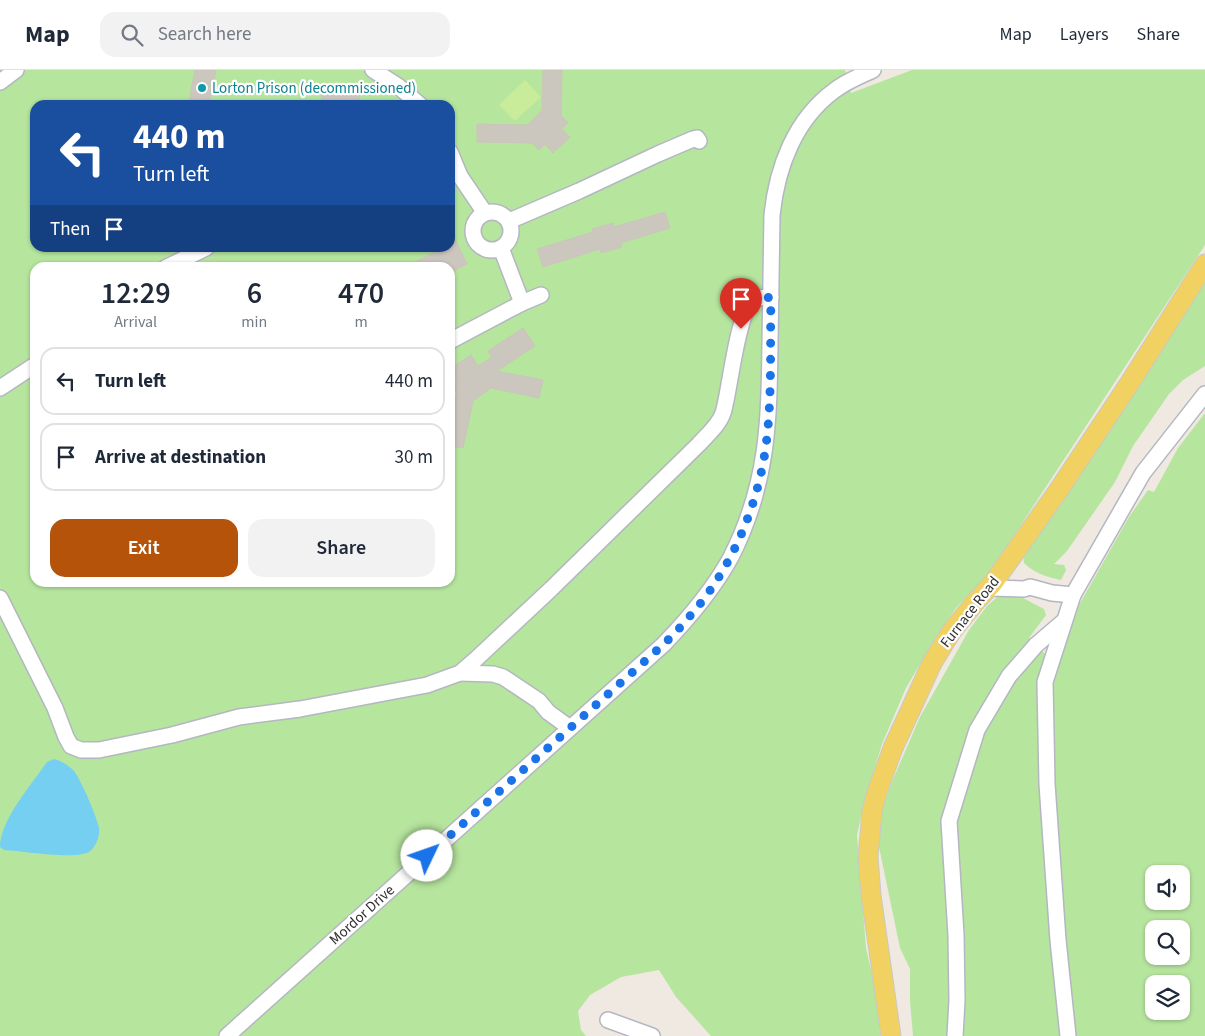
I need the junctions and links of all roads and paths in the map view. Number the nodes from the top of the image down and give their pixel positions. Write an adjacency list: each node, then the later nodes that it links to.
1 (16, 70): 4 (street)
2 (373, 70): 5 (street)
3 (873, 70): 15 (street, Mordor Drive)
4 (0, 82)
5 (414, 100)
6 (699, 141): 9 (street)
7 (455, 179): 8 (street)
8 (485, 214): 9 (street); 10 (street)
9 (509, 221): 10 (street)
10 (501, 248): 16 (street)
11 (198, 252): 12 (street)
12 (177, 262)
13 (1205, 264): 21 (main road, Furnace Road)
14 (541, 295): 16 (street)
15 (771, 297): 25 (street); 26 (street, Mordor Drive)
16 (522, 303): 17 (street)
17 (455, 338)
18 (30, 368): 19 (street)
19 (0, 388)
20 (1205, 394): 22 (street)
21 (993, 582): 22 (street); 30 (main road, Furnace Road)
22 (1073, 595): 24 (street)
23 (0, 598): 25 (street)
24 (1065, 621): 31 (street); 32 (street)
25 (460, 673): 26 (street)
26 (570, 728): 28 (street, Mordor Drive)
27 (608, 1020): 29 (street)
28 (226, 1036)
29 (652, 1036)
30 (891, 1036)
31 (955, 1036)
32 (1068, 1036)

